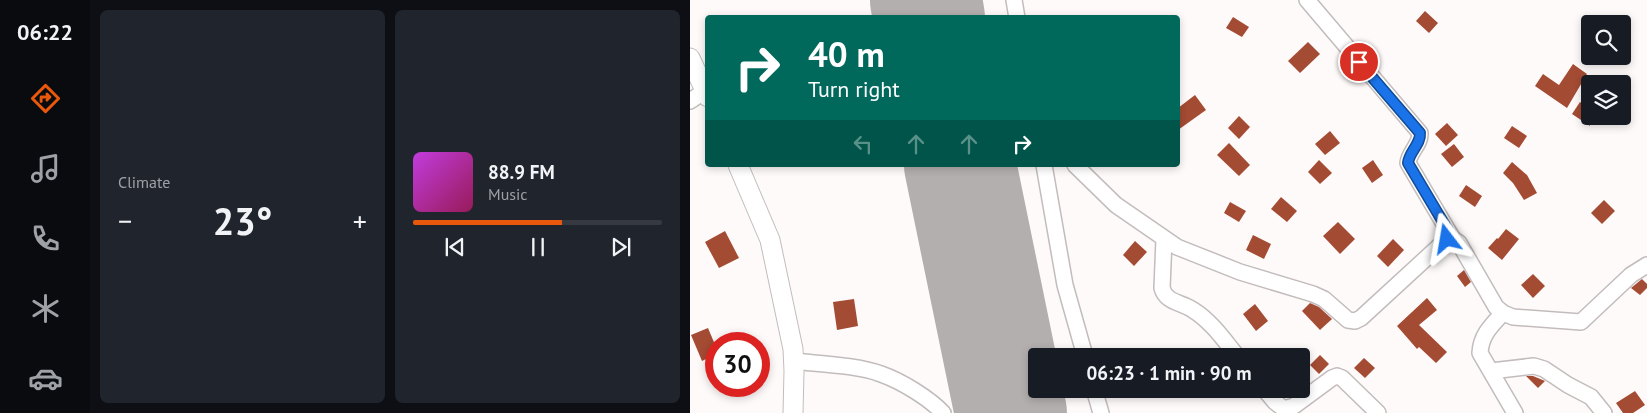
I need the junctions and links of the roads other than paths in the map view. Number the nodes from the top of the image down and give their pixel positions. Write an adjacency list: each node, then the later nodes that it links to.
1 (1014, 0): 3 (street)
2 (1307, 0): 10 (street)
3 (1017, 15)
4 (690, 58): 5 (street)
5 (701, 96)
6 (739, 167): 15 (street)
7 (1044, 167): 13 (street)
8 (1077, 167): 9 (street)
9 (1164, 239): 10 (street); 14 (street)
10 (1453, 239): 12 (street)
11 (1647, 265): 12 (street)
12 (1503, 313): 16 (street)
13 (1083, 348)
14 (1230, 348)
15 (793, 361): 21 (street); 22 (street)
16 (1491, 371): 25 (street); 26 (street)
17 (1310, 394): 24 (street)
18 (1097, 398): 23 (street)
19 (1272, 398): 20 (street)
20 (1305, 398)
21 (793, 413)
22 (943, 413)
23 (1101, 413)
24 (1378, 413)
25 (1515, 413)
26 (1604, 413)

